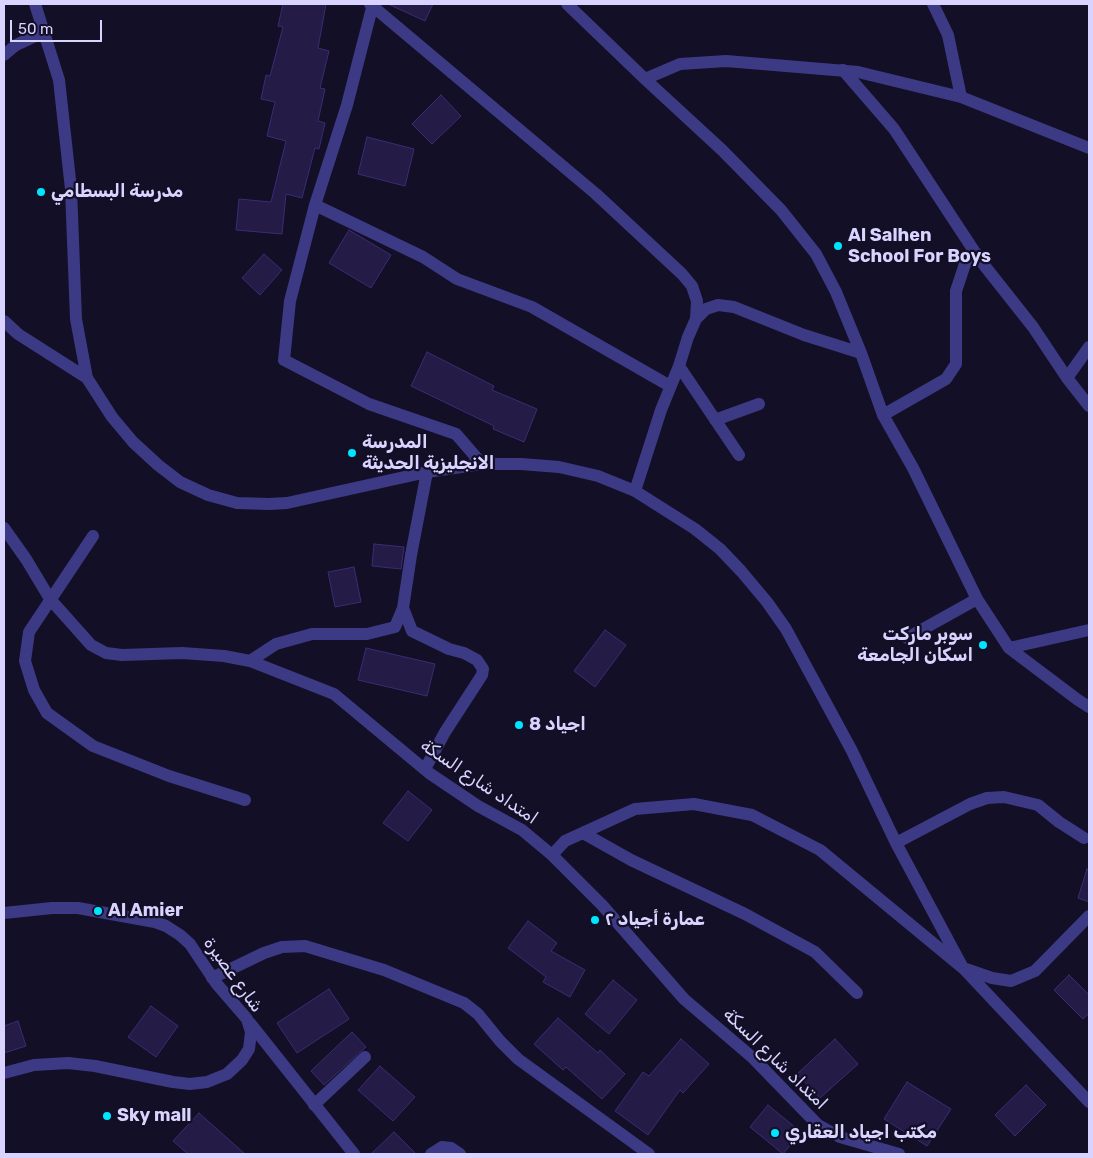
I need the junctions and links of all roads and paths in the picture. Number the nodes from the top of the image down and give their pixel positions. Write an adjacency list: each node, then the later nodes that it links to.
1 (35, 4): 5 (street)
2 (567, 4): 8 (street)
3 (934, 4): 9 (street)
4 (372, 5): 11 (street); 13 (street)
5 (44, 32): 6 (street); 18 (street)
6 (4, 55)
7 (843, 70): 8 (street); 9 (street); 12 (street)
8 (645, 79): 16 (street)
9 (961, 97): 10 (street)
10 (1089, 148)
11 (315, 205): 20 (street); 26 (street)
12 (976, 253): 19 (street); 23 (street)
13 (696, 319): 16 (street); 17 (street)
14 (4, 321): 18 (street)
15 (1089, 347): 19 (street)
16 (861, 353): 23 (street)
17 (679, 366): 20 (street); 24 (street)
18 (87, 378): 27 (street)
19 (1068, 378): 22 (street)
20 (670, 386): 28 (street)
21 (759, 404): 24 (street)
22 (1089, 406)
23 (883, 416): 32 (street)
24 (716, 420): 25 (street)
25 (738, 455)
26 (482, 464): 27 (street); 28 (street)
27 (427, 472): 33 (street)
28 (635, 491): 43 (street)
29 (4, 528): 31 (street, امتداد شارع السكة)
30 (93, 536): 31 (street)
31 (50, 599): 37 (street, امتداد شارع السكة); 40 (street)
32 (976, 599): 35 (street); 36 (street)
33 (403, 608): 37 (street); 39 (street)
34 (1089, 630): 36 (street)
35 (907, 638)
36 (1009, 648): 38 (street)
37 (250, 661): 39 (street, امتداد شارع السكة)
38 (1089, 707)
39 (425, 769): 44 (street, امتداد شارع السكة)
40 (245, 800)
41 (583, 833): 44 (street); 47 (street); 49 (street)
42 (1084, 838): 43 (street)
43 (896, 843): 47 (street)
44 (552, 855): 59 (street, امتداد شارع السكة)
45 (4, 913): 48 (street, شارع عصيرة)
46 (1089, 916): 47 (street)
47 (963, 968): 53 (street)
48 (212, 978): 50 (street, شارع عصيرة); 58 (street)
49 (857, 993)
50 (247, 1019): 52 (street, شارع عصيرة); 54 (street)
51 (365, 1057): 54 (street)
52 (4, 1072)
53 (1089, 1102)
54 (314, 1105): 55 (street)
55 (354, 1154)
56 (431, 1154): 57 (street)
57 (460, 1154)
58 (649, 1154)
59 (899, 1154)

